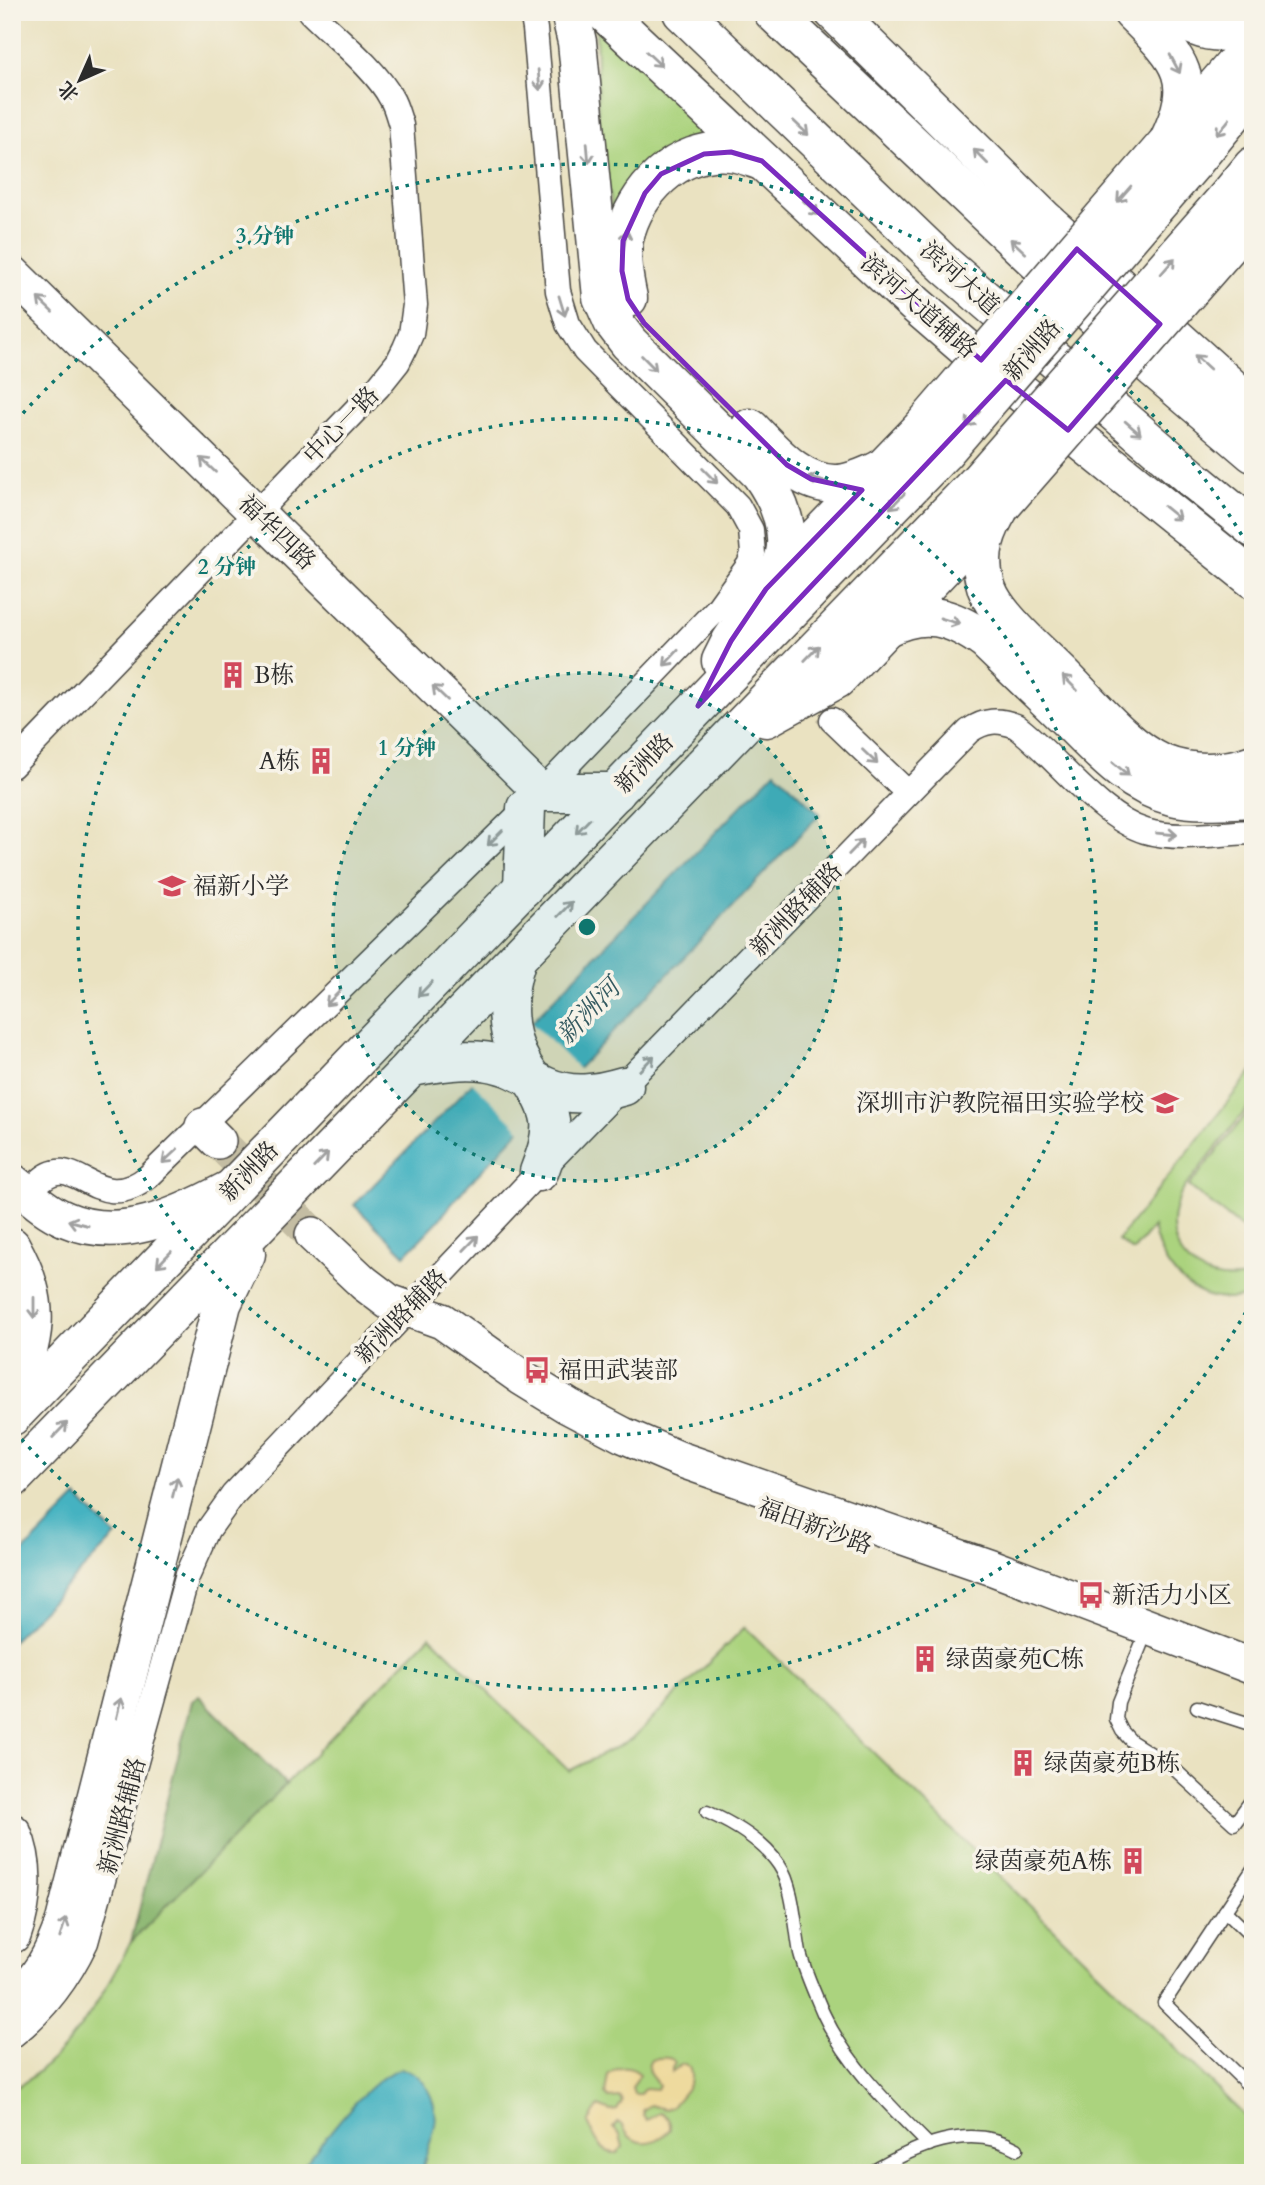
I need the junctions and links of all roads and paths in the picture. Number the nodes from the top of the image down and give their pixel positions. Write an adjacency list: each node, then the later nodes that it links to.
1 (310, 12): 29 (street, 中心一路)
2 (531, 12): 42 (street, one-way to 42)
3 (570, 12): 32 (main road, one-way to 32)
4 (604, 12): 20 (main road, 滨河大道辅路, one-way to 20)
5 (655, 12): 18 (main road)
6 (682, 12): 18 (main road, 滨河大道)
7 (773, 12): 17 (main road)
8 (786, 12): 17 (main road)
9 (834, 12): 15 (main road)
10 (868, 12): 15 (main road)
11 (1132, 12): 19 (main road, one-way to 19)
12 (1174, 12): 13 (main road)
13 (1253, 26)
14 (1253, 43): 19 (main road)
15 (880, 58): 24 (main road, one-way to 15)
16 (1253, 90): 19 (main road, 新洲路, one-way to 19)
17 (858, 92): 26 (main road, one-way to 17)
18 (774, 101): 30 (main road, 滨河大道, one-way to 30)
19 (1181, 153): 25 (main road, 新洲路, one-way to 25, bridge)
20 (762, 161): 27 (main road, one-way to 20); 31 (main road, 滨河大道辅路, one-way to 31)
21 (1245, 193): 28 (main road, one-way to 21, bridge)
22 (12, 273): 29 (street, 福华四路, one-way to 22)
23 (12, 307): 29 (street, 福华四路)
24 (1253, 407)
25 (933, 440): 27 (main road); 34 (main road, 新洲路, one-way to 34)
26 (1253, 453)
27 (883, 469): 32 (main road)
28 (989, 494): 33 (main road); 36 (main road, 新洲路, one-way to 28); 37 (main road, one-way to 28)
29 (248, 521): 38 (street, 中心一路); 42 (street, 福华四路)
30 (1253, 528)
31 (1253, 579)
32 (766, 589): 34 (main road)
33 (885, 628): 36 (main road); 41 (main road, one-way to 41)
34 (698, 706): 39 (main road, 新洲路)
35 (832, 720): 40 (street, one-way to 40)
36 (731, 737): 45 (main road, 新洲路, one-way to 36)
37 (1253, 764)
38 (12, 766)
39 (616, 792): 42 (main road); 44 (main road, 新洲路, one-way to 44)
40 (908, 793): 43 (street, 新洲路辅路, one-way to 43); 48 (street, 新洲路辅路, one-way to 40)
41 (1253, 797)
42 (533, 800): 44 (main road); 51 (street, one-way to 51)
43 (1253, 832)
44 (523, 888): 52 (main road, 新洲路, one-way to 52)
45 (517, 958): 46 (main road); 47 (main road, 新洲路)
46 (500, 1049): 47 (main road); 49 (main road)
47 (411, 1067): 53 (main road, 新洲路, one-way to 47)
48 (624, 1086): 49 (main road); 50 (street, 新洲路辅路)
49 (562, 1107): 50 (main road)
50 (539, 1172): 56 (street, 新洲路辅路, one-way to 50)
51 (25, 1182): 52 (street, one-way to 51)
52 (235, 1185): 58 (main road, 新洲路, one-way to 58)
53 (274, 1209): 59 (main road, 新洲路, one-way to 53); 72 (main road, one-way to 53)
54 (313, 1235): 56 (street, 福田新沙路)
55 (12, 1245): 57 (street, one-way to 57)
56 (406, 1310): 60 (street, 福田新沙路); 61 (street, 福田新沙路); 73 (street, 新洲路辅路)
57 (12, 1401)
58 (12, 1416)
59 (12, 1479)
60 (1141, 1645): 62 (street, 福田新沙路); 65 (lane)
61 (1253, 1667)
62 (1253, 1688)
63 (1197, 1707): 64 (lane)
64 (1253, 1725)
65 (1253, 1798)
66 (707, 1812): 75 (lane)
67 (12, 1833): 70 (main road)
68 (1253, 1869): 69 (lane)
69 (1225, 1911): 71 (lane); 74 (lane)
70 (12, 1934)
71 (1253, 1938)
72 (12, 2004)
73 (12, 2036)
74 (1253, 2090)
75 (929, 2145): 76 (lane); 77 (lane)
76 (1017, 2149)
77 (870, 2173)

